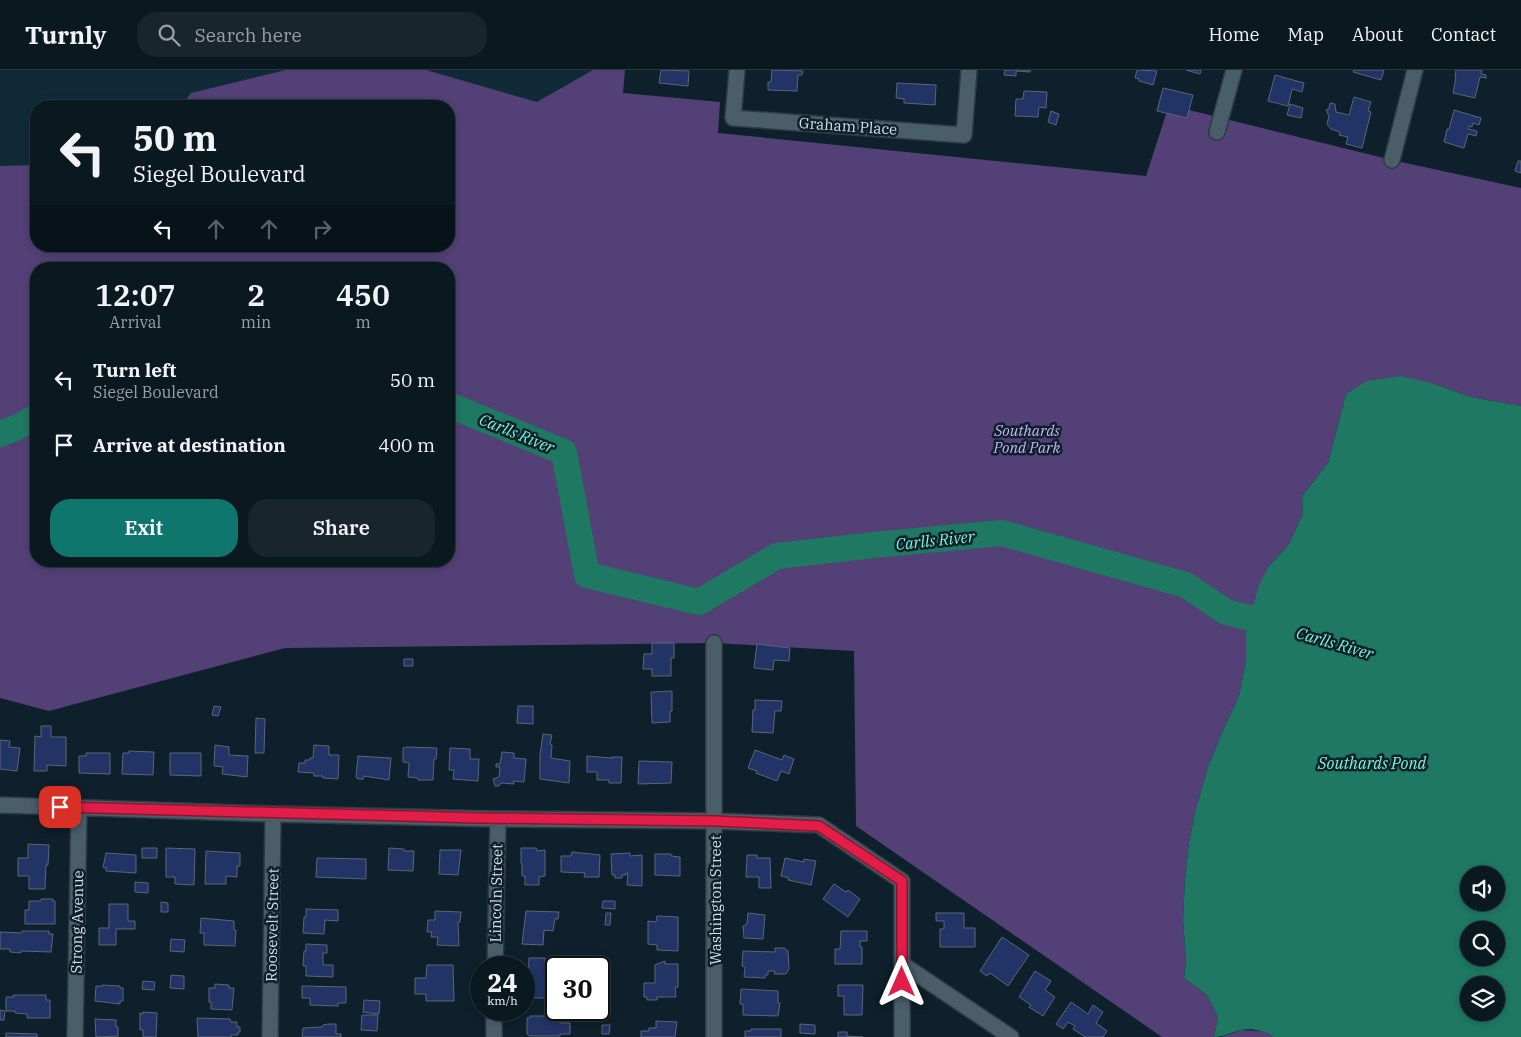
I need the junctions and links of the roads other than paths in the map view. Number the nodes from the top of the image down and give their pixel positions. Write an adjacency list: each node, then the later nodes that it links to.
1 (737, 70): 2 (street, Graham Place)
2 (969, 70)
3 (1234, 70): 5 (street)
4 (1415, 70): 6 (street)
5 (1217, 132)
6 (1392, 160)
7 (714, 643): 12 (street, Washington Street)
8 (0, 805): 9 (street)
9 (79, 808): 10 (street); 16 (street, Strong Avenue)
10 (273, 814): 11 (street); 17 (street, Roosevelt Street)
11 (498, 819): 12 (street); 13 (street, Lincoln Street)
12 (715, 821): 14 (street); 19 (street, Washington Street)
13 (495, 956)
14 (902, 964): 20 (street); 21 (street)
15 (494, 1021): 18 (street)
16 (75, 1037)
17 (270, 1037)
18 (494, 1037)
19 (714, 1037)
20 (902, 1037)
21 (1011, 1037)

